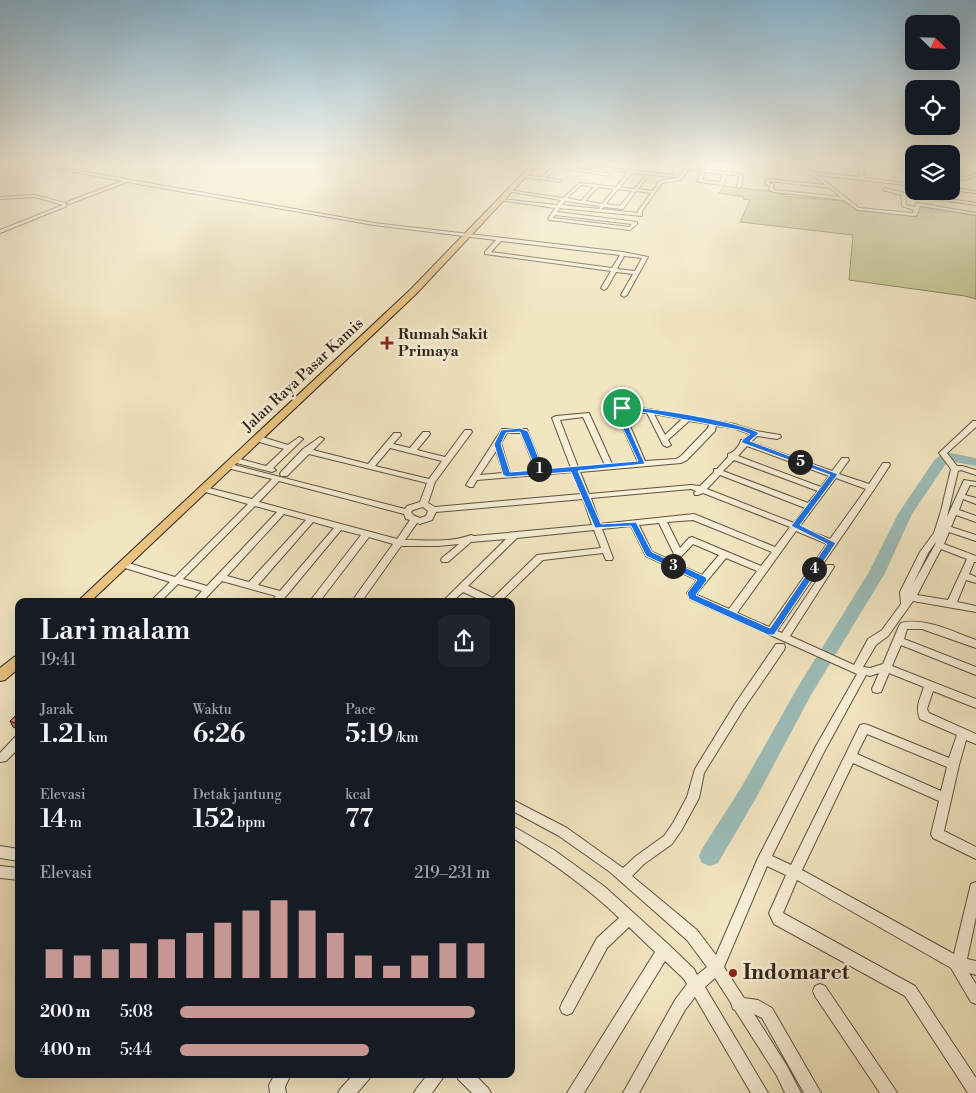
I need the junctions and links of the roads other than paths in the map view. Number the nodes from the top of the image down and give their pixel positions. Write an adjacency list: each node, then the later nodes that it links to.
1 (42, 214): 11 (street)
2 (318, 214): 12 (street)
3 (488, 214): 12 (main road, Jalan Raya Pasar Kamis)
4 (553, 214): 10 (street)
5 (562, 214): 9 (street)
6 (597, 214): 9 (street)
7 (897, 214): 8 (street)
8 (916, 214)
9 (594, 218): 10 (street); 10 (street)
10 (589, 225)
11 (0, 231)
12 (469, 235): 13 (street); 40 (main road, Jalan Raya Pasar Kamis)
13 (500, 239): 14 (street); 20 (street)
14 (520, 241): 15 (street); 20 (street)
15 (540, 244): 16 (street); 22 (street)
16 (561, 246): 17 (street); 23 (street)
17 (581, 249): 18 (street); 24 (street)
18 (602, 252): 19 (street); 25 (street)
19 (623, 254): 21 (street); 26 (street)
20 (508, 257): 22 (street)
21 (645, 257): 27 (street)
22 (529, 259): 23 (street)
23 (550, 262): 24 (street)
24 (572, 265): 25 (street)
25 (593, 268): 26 (street)
26 (615, 270): 27 (street); 28 (street)
27 (637, 273): 29 (street)
28 (604, 288)
29 (624, 295)
30 (649, 411): 31 (street); 31 (street); 52 (street)
31 (686, 419): 32 (street)
32 (713, 423): 35 (street); 52 (street)
33 (976, 423): 55 (street)
34 (468, 432): 49 (street)
35 (755, 433): 38 (street); 42 (street)
36 (426, 434): 46 (street)
37 (397, 435): 44 (street)
38 (777, 437)
39 (299, 438): 45 (street)
40 (259, 439): 45 (street); 51 (main road, Jalan Raya Pasar Kamis)
41 (320, 439): 47 (street)
42 (744, 442): 48 (street); 62 (street)
43 (497, 444): 60 (street); 63 (street); 65 (street)
44 (389, 445): 46 (street); 56 (street)
45 (289, 448): 59 (street)
46 (412, 451): 49 (street)
47 (306, 452): 56 (street); 64 (street)
48 (731, 456): 58 (street); 71 (street)
49 (446, 460): 66 (street)
50 (845, 460): 62 (street)
51 (233, 463): 59 (street); 70 (main road, Jalan Raya Pasar Kamis)
52 (642, 463): 54 (street)
53 (886, 465): 69 (street)
54 (609, 466): 57 (street); 57 (street)
55 (952, 466): 61 (street); 125 (street)
56 (370, 467): 66 (street)
57 (574, 469): 60 (street); 74 (street)
58 (717, 471): 72 (street); 78 (street)
59 (269, 472): 64 (street)
60 (540, 472): 63 (street)
61 (976, 473)
62 (834, 474): 69 (street); 71 (street)
63 (507, 475): 65 (street)
64 (281, 476): 76 (street); 80 (street)
65 (475, 478): 68 (street)
66 (431, 482): 77 (street)
67 (976, 484): 73 (street)
68 (470, 485)
69 (871, 488): 97 (street)
70 (205, 490): 76 (street); 105 (main road, Jalan Raya Pasar Kamis)
71 (823, 490): 78 (street)
72 (699, 491): 74 (street); 91 (street)
73 (961, 496): 75 (street); 82 (street)
74 (585, 498): 81 (street); 88 (street)
75 (976, 501)
76 (254, 503): 79 (street); 110 (street)
77 (424, 504): 80 (street); 81 (street)
78 (810, 507): 91 (street)
79 (282, 510): 83 (street); 109 (street)
80 (408, 510): 85 (street)
81 (433, 512): 85 (street)
82 (955, 512): 84 (street); 90 (street)
83 (311, 519): 89 (street); 113 (street)
84 (976, 519)
85 (415, 520): 96 (street)
86 (662, 521): 87 (street); 99 (street); 100 (street)
87 (634, 524): 88 (street); 104 (street)
88 (598, 526): 93 (street); 124 (street)
89 (339, 527): 92 (street); 119 (street)
90 (947, 528): 95 (street); 98 (street)
91 (797, 529): 97 (street); 99 (street)
92 (368, 534): 96 (street); 120 (street)
93 (515, 535): 94 (street); 114 (street)
94 (471, 538): 96 (street); 103 (street)
95 (976, 538)
96 (399, 543): 121 (street)
97 (832, 543): 129 (street)
98 (939, 545): 102 (street); 125 (street)
99 (777, 550): 107 (street)
100 (678, 554): 101 (street); 104 (street)
101 (724, 554): 107 (street); 111 (street)
102 (974, 558): 108 (street)
103 (446, 560)
104 (669, 564): 111 (street)
105 (125, 565): 110 (street); 116 (main road, Jalan Raya Pasar Kamis)
106 (830, 567): 131 (street)
107 (762, 570): 128 (street)
108 (964, 576): 112 (street); 126 (street)
109 (222, 577): 113 (street); 115 (street)
110 (177, 580): 115 (street); 117 (street)
111 (703, 580): 128 (street)
112 (976, 580)
113 (251, 586): 119 (street)
114 (462, 587): 122 (street); 123 (street)
115 (209, 590): 118 (street)
116 (87, 598)
117 (159, 598)
118 (201, 598)
119 (279, 598)
120 (318, 598)
121 (359, 598)
122 (451, 598)
123 (484, 598)
124 (499, 598)
125 (908, 600): 126 (street); 135 (street)
126 (951, 604): 127 (street)
127 (976, 609)
128 (731, 613): 129 (street)
129 (771, 632): 131 (street)
130 (897, 640): 132 (street); 134 (street); 136 (street)
131 (782, 643): 135 (street); 157 (street)
132 (976, 644)
133 (15, 663): 137 (main road)
134 (885, 667): 135 (street); 138 (street); 139 (street)
135 (860, 671): 153 (street)
136 (976, 671)
137 (0, 676)
138 (930, 686): 140 (street); 141 (street)
139 (877, 689)
140 (976, 704)
141 (963, 733): 142 (street); 146 (street)
142 (976, 739)
143 (15, 744): 145 (street)
144 (851, 757): 146 (street); 147 (street); 155 (street)
145 (2, 758)
146 (953, 765): 147 (street)
147 (945, 798): 152 (street)
148 (515, 806): 157 (street)
149 (515, 833): 159 (street)
150 (0, 852): 151 (street)
151 (15, 854)
152 (976, 854)
153 (764, 859): 155 (street); 162 (street)
154 (0, 872): 156 (street)
155 (794, 872): 161 (street); 175 (street)
156 (15, 874)
157 (624, 875): 162 (street)
158 (976, 888): 161 (street)
159 (629, 917): 160 (street); 168 (street)
160 (664, 950): 164 (street); 180 (street)
161 (958, 964): 163 (street); 166 (street)
162 (716, 968): 164 (street); 167 (street)
163 (976, 968)
164 (694, 986): 181 (street); 182 (street)
165 (820, 991): 185 (street)
166 (976, 997)
167 (738, 1004): 169 (street); 170 (street)
168 (566, 1008)
169 (799, 1067): 170 (street); 184 (street)
170 (782, 1071): 183 (street)
171 (281, 1078): 176 (street)
172 (360, 1078): 177 (street)
173 (434, 1078): 178 (street)
174 (467, 1078): 179 (street)
175 (976, 1092)
176 (278, 1093)
177 (346, 1093)
178 (422, 1093)
179 (483, 1093)
180 (575, 1093)
181 (631, 1093)
182 (760, 1093)
183 (793, 1093)
184 (814, 1093)
185 (889, 1093)

